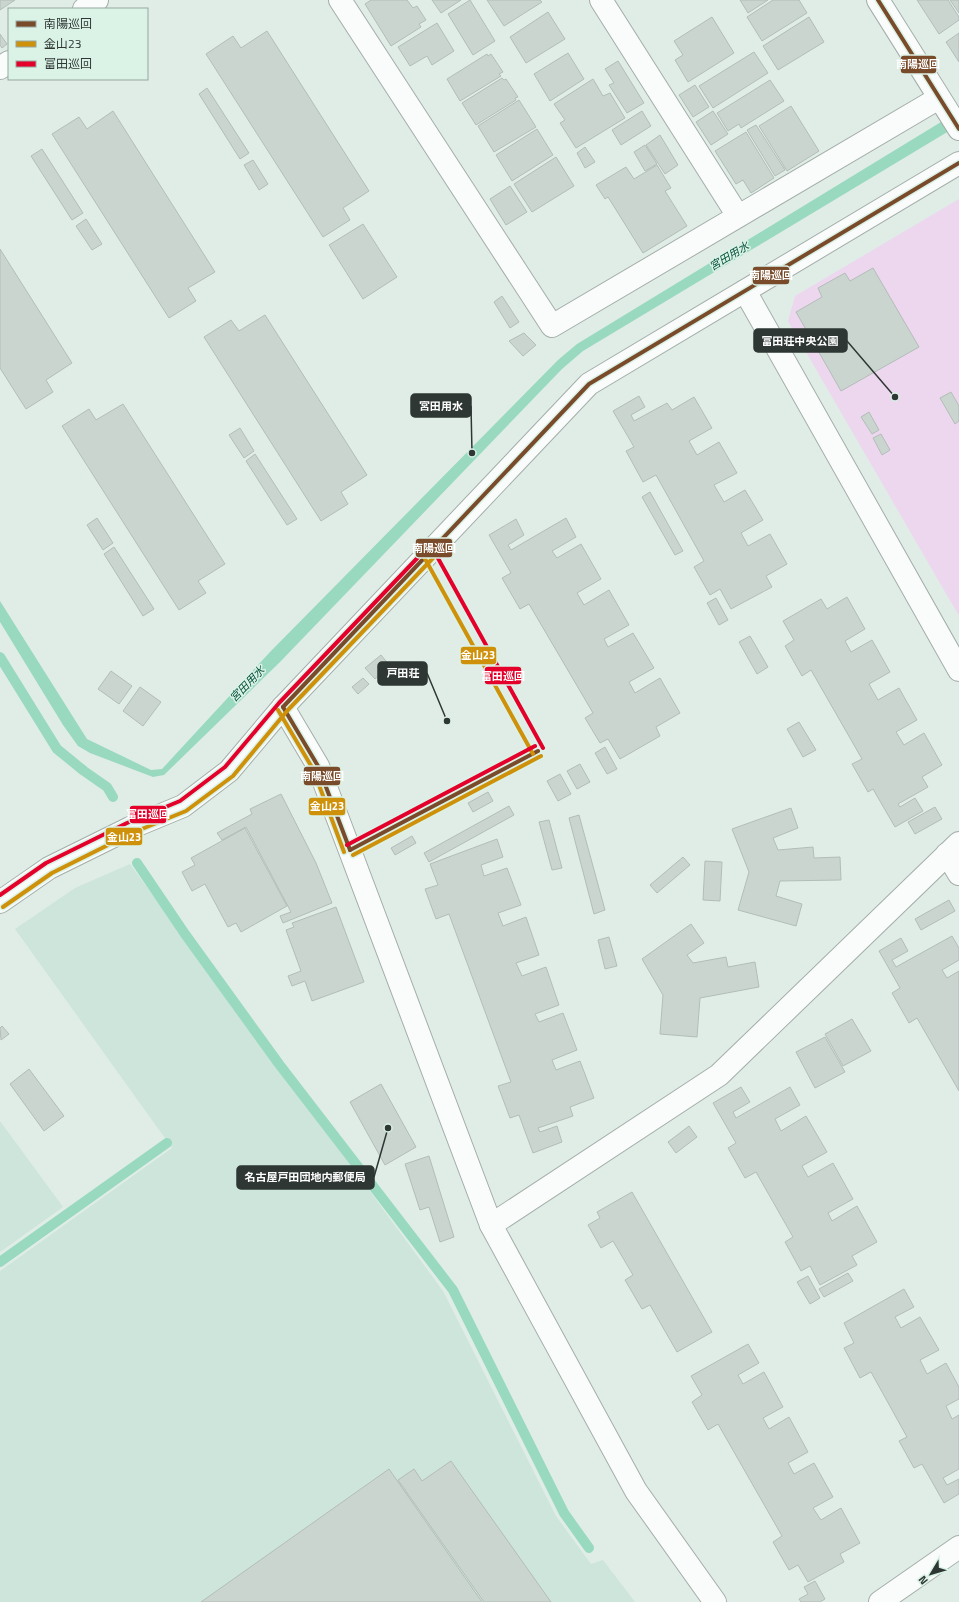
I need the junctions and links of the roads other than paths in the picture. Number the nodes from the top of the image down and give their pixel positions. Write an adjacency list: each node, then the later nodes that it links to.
1 (97, 0): 5 (street)
2 (340, 0): 8 (street)
3 (601, 0): 8 (street)
4 (878, 0): 6 (street)
5 (85, 8)
6 (951, 117): 8 (street)
7 (959, 164): 9 (street)
8 (738, 216)
9 (745, 292): 10 (street); 11 (street)
10 (959, 670)
11 (283, 708): 14 (street); 15 (street)
12 (953, 849): 13 (street); 15 (street)
13 (959, 874)
14 (0, 902)
15 (491, 1224): 17 (street)
16 (959, 1547): 18 (street)
17 (715, 1602)
18 (880, 1602)

